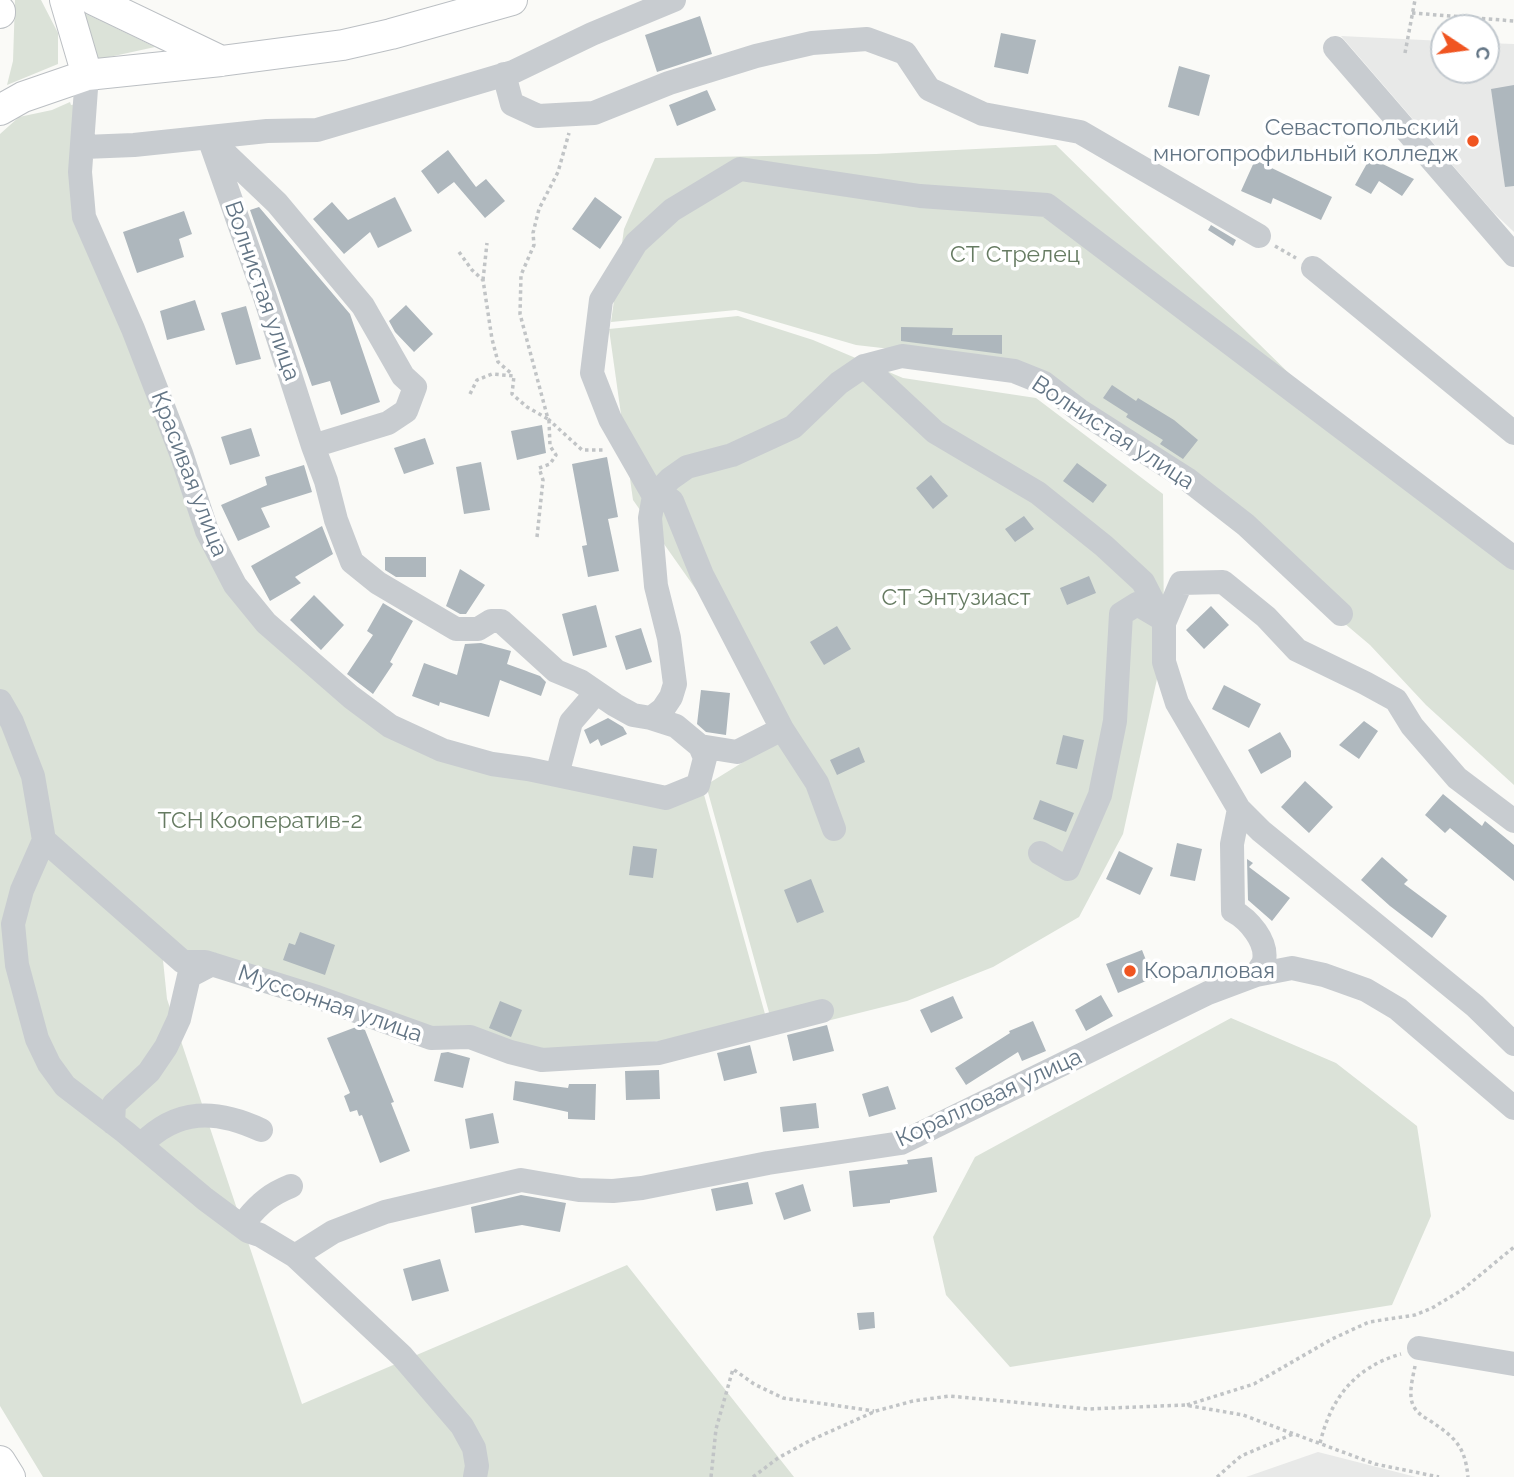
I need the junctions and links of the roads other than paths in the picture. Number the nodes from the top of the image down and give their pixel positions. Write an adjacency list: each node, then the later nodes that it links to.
1 (65, 0): 8 (main road)
2 (94, 0): 6 (main road)
3 (512, 0): 6 (main road)
4 (674, 0): 7 (street)
5 (1335, 48): 14 (street)
6 (222, 61): 8 (main road)
7 (504, 74): 11 (street); 13 (street)
8 (87, 75): 9 (main road); 10 (main road); 12 (street, Красивая улица)
9 (0, 110)
10 (0, 127)
11 (209, 138): 12 (street); 18 (street, Волнистая улица); 18 (street, Волнистая улица)
12 (83, 147): 28 (street, Красивая улица)
13 (1259, 236)
14 (1514, 255)
15 (1313, 268): 17 (street)
16 (864, 366): 19 (street, Волнистая улица); 21 (street, Волнистая улица); 22 (street)
17 (1514, 433)
18 (313, 446): 23 (street, Волнистая улица)
19 (654, 496): 20 (street); 25 (street); 26 (street)
20 (1514, 558)
21 (1341, 614)
22 (1161, 620): 29 (street); 30 (street); 33 (street)
23 (596, 693): 25 (street, Волнистая улица); 28 (street)
24 (0, 701): 32 (street)
25 (652, 718): 27 (street, Волнистая улица)
26 (782, 729): 27 (street, Волнистая улица); 31 (street)
27 (700, 746): 28 (street, Красивая улица)
28 (556, 775)
29 (1239, 809): 35 (street); 37 (street)
30 (1514, 821)
31 (834, 829)
32 (44, 840): 34 (street, Муссонная улица); 39 (street)
33 (1040, 853)
34 (212, 964): 36 (street, Муссонная улица); 39 (street)
35 (1256, 975): 38 (street, Коралловая улица); 44 (street, Коралловая улица)
36 (822, 1011)
37 (1514, 1044)
38 (1514, 1108)
39 (113, 1123): 41 (street)
40 (261, 1130): 41 (street)
41 (141, 1145): 43 (street)
42 (291, 1186): 43 (street)
43 (254, 1233): 44 (street)
44 (295, 1256): 50 (street)
45 (1419, 1348): 46 (street)
46 (1514, 1364)
47 (0, 1461): 49 (main road)
48 (0, 1472): 49 (street)
49 (10, 1477)
50 (475, 1477)

